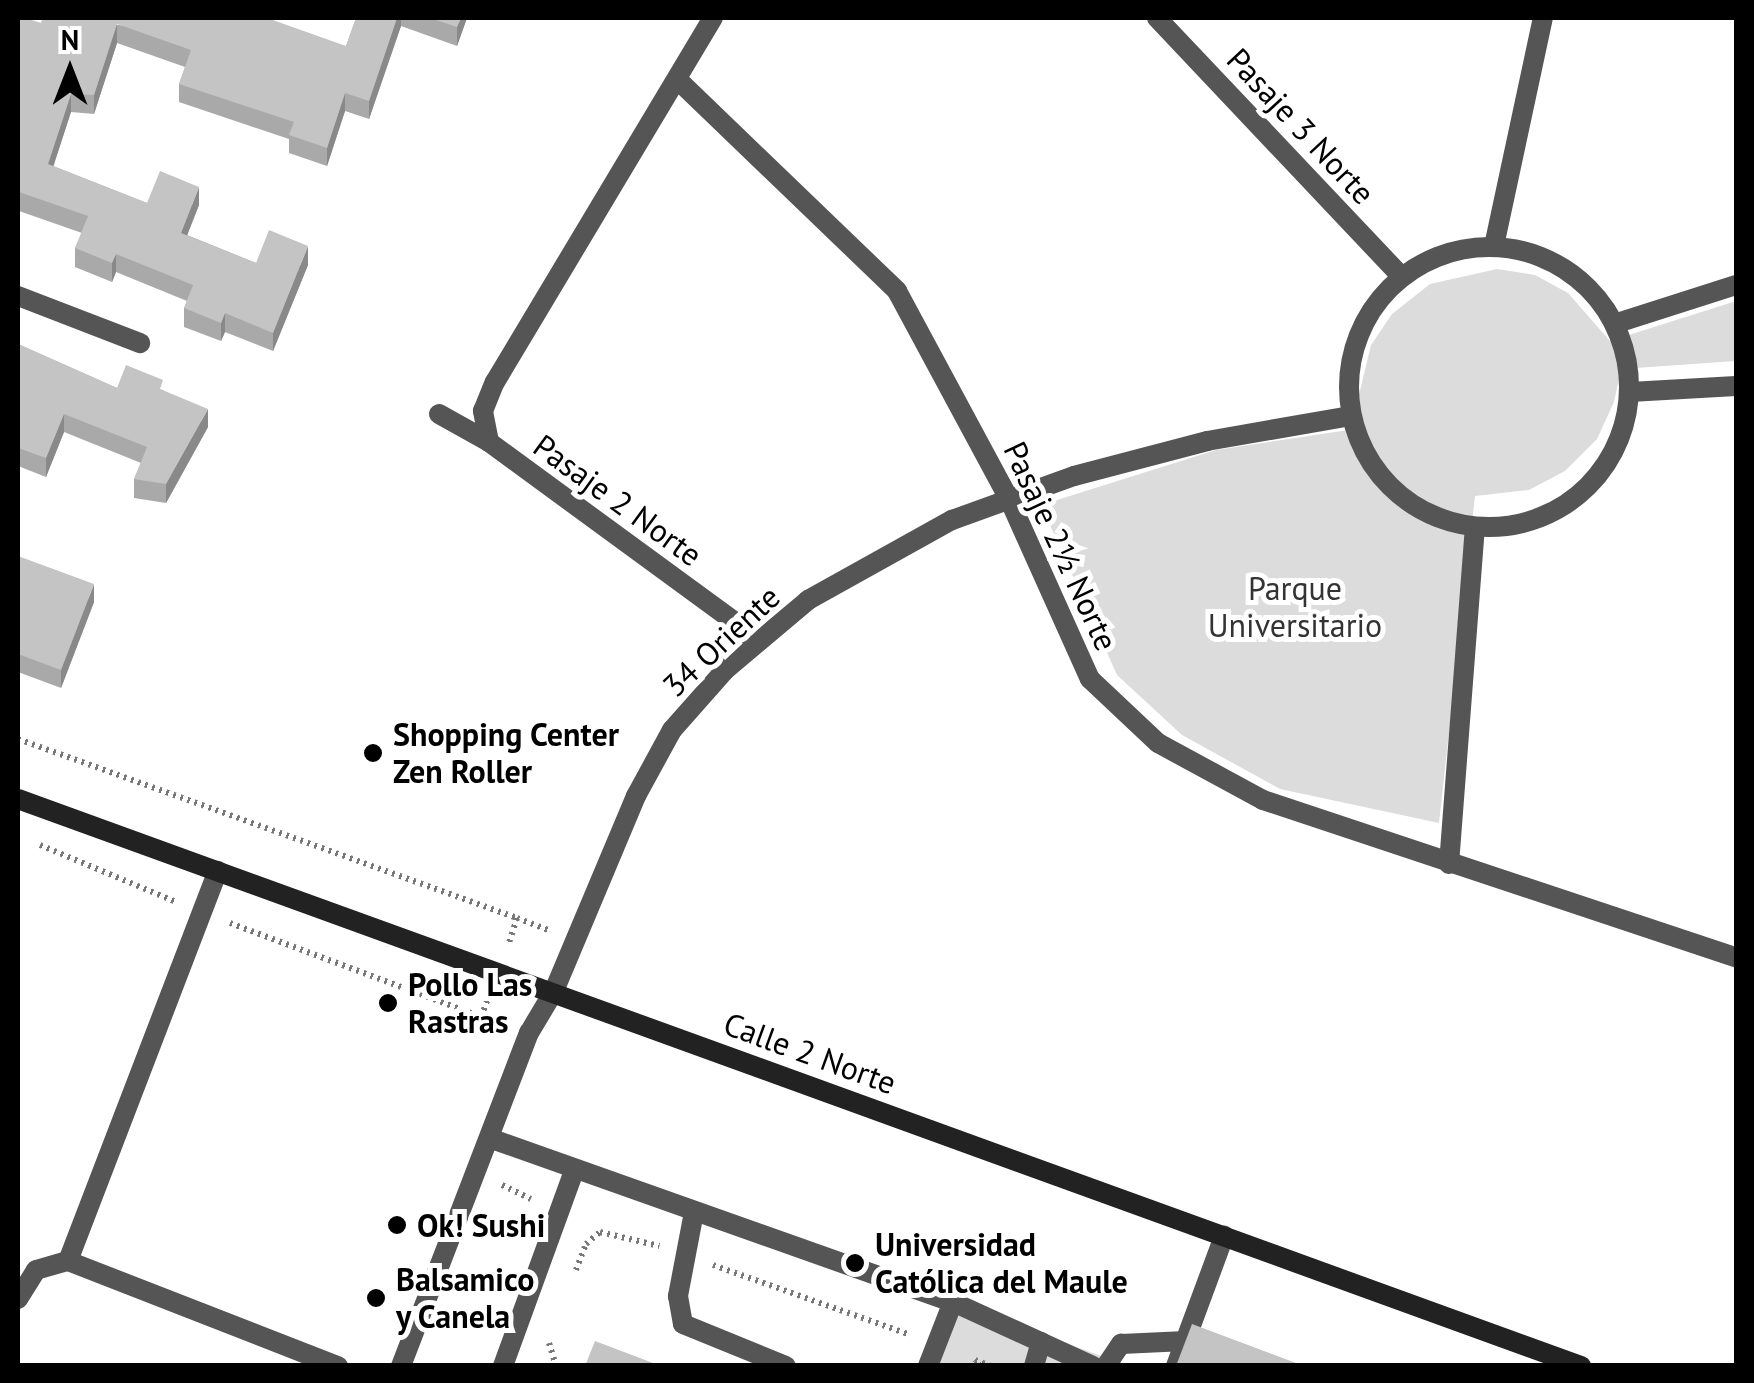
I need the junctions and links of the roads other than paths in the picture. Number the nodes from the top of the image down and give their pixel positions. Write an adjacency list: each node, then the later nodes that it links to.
1 (713, 18): 4 (street)
2 (1157, 18): 6 (street, Pasaje 3 Norte)
3 (1544, 18): 5 (street)
4 (678, 80): 15 (street); 16 (street, Pasaje 2½ Norte)
5 (1494, 246): 6 (street); 9 (street)
6 (1401, 276): 14 (street)
7 (1736, 285): 9 (street)
8 (18, 296): 10 (street)
9 (1614, 324): 12 (street)
10 (140, 342)
11 (1736, 386): 12 (street)
12 (1630, 392): 17 (street)
13 (440, 414): 15 (street, Pasaje 2 Norte)
14 (1350, 416): 16 (street, 34 Oriente); 17 (street)
15 (489, 442): 18 (street, Pasaje 2 Norte)
16 (1008, 498): 18 (street, 34 Oriente); 20 (street, Pasaje 2½ Norte)
17 (1475, 528): 20 (street)
18 (758, 639): 23 (street, 34 Oriente)
19 (18, 798): 21 (main road, Calle 2 Norte)
20 (1449, 864): 22 (street, Pasaje 2½ Norte)
21 (218, 871): 23 (main road, Calle 2 Norte); 28 (street)
22 (1736, 957)
23 (554, 991): 24 (street, 34 Oriente); 27 (main road, Calle 2 Norte)
24 (489, 1138): 25 (street); 34 (street, 34 Oriente)
25 (574, 1171): 26 (street); 35 (street)
26 (694, 1212): 30 (street); 36 (street)
27 (1224, 1236): 31 (street); 43 (main road, Calle 2 Norte)
28 (68, 1261): 29 (street); 33 (street)
29 (18, 1299)
30 (953, 1302): 32 (street); 37 (street)
31 (1186, 1341): 40 (street); 41 (street); 42 (street)
32 (1041, 1342): 38 (street); 39 (street)
33 (338, 1366)
34 (401, 1366)
35 (502, 1366)
36 (786, 1366)
37 (928, 1366)
38 (1034, 1366)
39 (1093, 1366)
40 (1106, 1366)
41 (1176, 1366)
42 (1255, 1366)
43 (1580, 1366)

